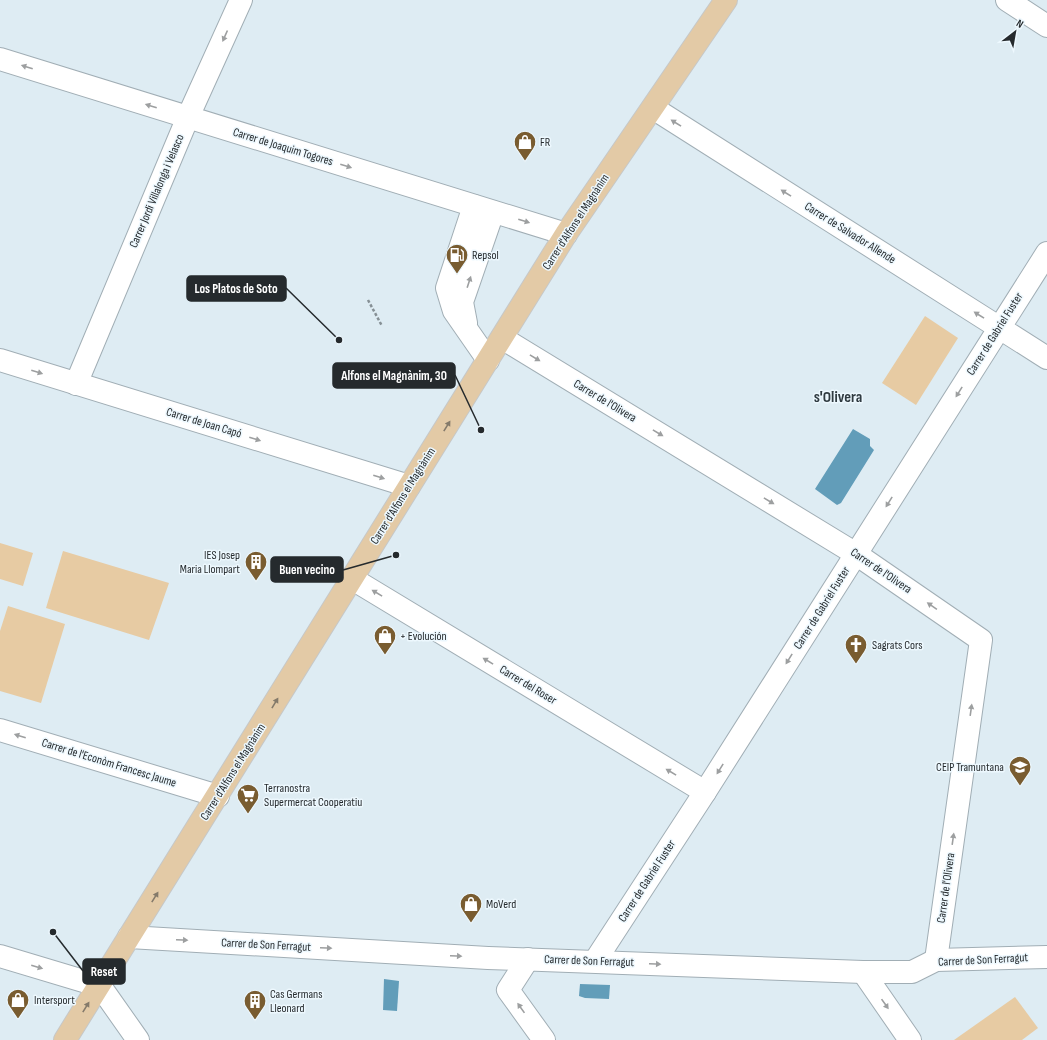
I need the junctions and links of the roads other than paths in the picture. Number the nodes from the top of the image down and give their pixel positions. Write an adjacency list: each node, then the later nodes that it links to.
1 (241, 0): 7 (street, Carrer Jordi Villalonga i Velasco, one-way to 7)
2 (726, 0): 6 (main road, Carrer d'Alfons el Magnànim)
3 (1007, 0): 4 (street)
4 (1047, 26)
5 (0, 59): 7 (street, Carrer de Joaquim Togores, one-way to 5)
6 (653, 108): 9 (main road, Carrer d'Alfons el Magnànim); 11 (street, Carrer de Salvador Allende, one-way to 6)
7 (188, 117): 8 (street, Carrer de Joaquim Togores, one-way to 8); 16 (street, Carrer Jordi Villalonga i Velasco)
8 (483, 209): 9 (street, Carrer de Joaquim Togores, one-way to 9); 15 (street, one-way to 8)
9 (566, 234): 12 (main road, Carrer d'Alfons el Magnànim)
10 (1047, 253): 11 (street, Carrer de Gabriel Fuster)
11 (999, 328): 13 (street, Carrer de Salvador Allende); 18 (street, Carrer de Gabriel Fuster, one-way to 18)
12 (502, 338): 15 (main road, Carrer d'Alfons el Magnànim); 18 (street, Carrer de l'Olivera, one-way to 18)
13 (1047, 358)
14 (0, 360): 16 (street, Carrer de Joan Capó, one-way to 16)
15 (488, 360): 17 (main road, Carrer d'Alfons el Magnànim, one-way to 15)
16 (76, 384): 17 (street, Carrer de Joan Capó, one-way to 17)
17 (409, 486): 19 (main road, Carrer d'Alfons el Magnànim)
18 (856, 554): 21 (street, Carrer de Gabriel Fuster, one-way to 21); 27 (street, Carrer de l'Olivera, one-way to 18)
19 (351, 578): 21 (street, Carrer del Roser, one-way to 19); 22 (main road, Carrer d'Alfons el Magnànim, one-way to 19)
20 (0, 730): 22 (street, Carrer de l'Econòm Francesc Jaume, one-way to 20)
21 (705, 792): 28 (street, Carrer de Gabriel Fuster)
22 (218, 796): 23 (main road, Carrer d'Alfons el Magnànim, one-way to 22)
23 (129, 937): 26 (street, Carrer de Son Ferragut, one-way to 26); 30 (main road, Carrer d'Alfons el Magnànim)
24 (0, 956): 30 (street, one-way to 30)
25 (1047, 957): 27 (street, Carrer de Son Ferragut)
26 (528, 959): 28 (street, Carrer de Son Ferragut); 33 (street, one-way to 26)
27 (936, 960): 29 (street, Carrer de Son Ferragut)
28 (595, 961): 29 (street, Carrer de Son Ferragut, one-way to 29)
29 (863, 972): 34 (street, one-way to 34)
30 (100, 986): 31 (main road, Carrer d'Alfons el Magnànim, one-way to 30); 32 (street)
31 (65, 1040)
32 (138, 1040)
33 (544, 1040)
34 (910, 1040)

